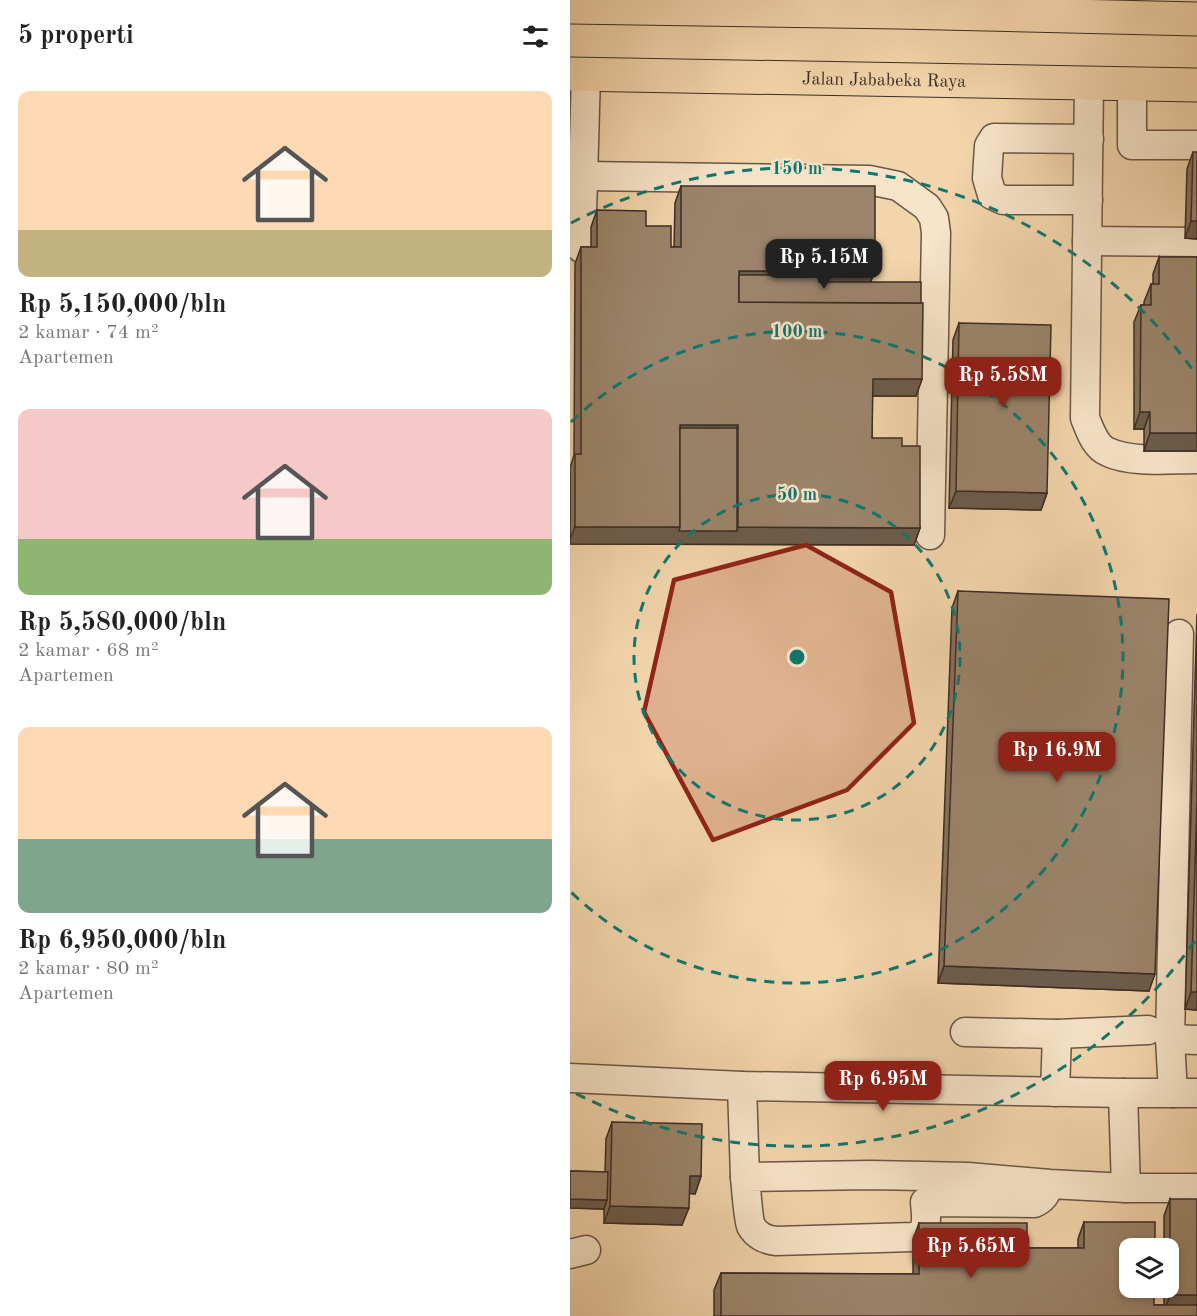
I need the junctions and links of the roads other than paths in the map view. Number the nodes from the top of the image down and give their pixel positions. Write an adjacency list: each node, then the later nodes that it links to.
1 (899, 6): 2 (main road); 3 (main road)
2 (570, 7)
3 (1197, 19)
4 (578, 74): 5 (main road, Jalan Jababeka Raya); 10 (street)
5 (1089, 84): 6 (main road, Jalan Jababeka Raya); 8 (street)
6 (1132, 84): 7 (main road, Jalan Jababeka Raya); 9 (street)
7 (1197, 85)
8 (1089, 139): 11 (street); 11 (street)
9 (1197, 145)
10 (584, 176): 14 (street); 16 (street)
11 (1088, 200): 12 (street)
12 (1087, 242): 13 (street); 15 (street)
13 (1197, 242)
14 (580, 248)
15 (1197, 459)
16 (930, 535)
17 (1179, 634): 20 (street)
18 (965, 1032): 19 (street)
19 (1057, 1034): 20 (street); 23 (street)
20 (1172, 1036): 25 (street)
21 (570, 1078): 22 (street)
22 (742, 1086): 23 (street); 26 (street)
23 (1055, 1092): 24 (street)
24 (1124, 1093): 25 (street); 27 (street)
25 (1185, 1093)
26 (745, 1177): 29 (street); 29 (street)
27 (1126, 1188): 28 (street); 29 (street)
28 (1197, 1188)
29 (924, 1189)

